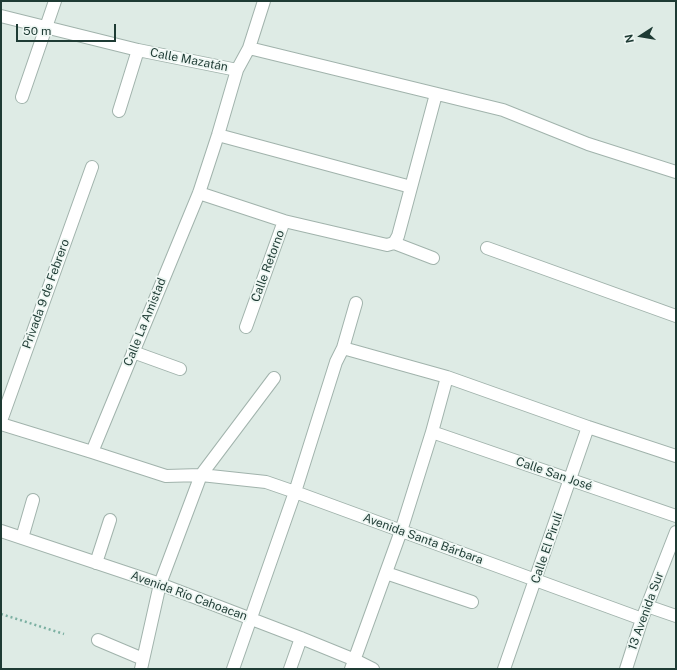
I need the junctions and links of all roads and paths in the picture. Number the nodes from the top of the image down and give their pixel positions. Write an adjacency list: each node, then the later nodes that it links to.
1 (55, 1): 4 (street)
2 (264, 1): 5 (street, Calle La Amistad)
3 (1, 16): 4 (street, Calle Mazatán)
4 (46, 27): 6 (street, Calle Mazatán); 9 (street)
5 (249, 48): 7 (street, Calle La Amistad); 8 (street)
6 (138, 50): 7 (street, Calle Mazatán); 10 (street)
7 (237, 70): 11 (street, Calle La Amistad)
8 (436, 94): 13 (street); 14 (street)
9 (22, 98)
10 (119, 111)
11 (218, 135): 14 (street); 15 (street, Calle La Amistad)
12 (92, 167): 28 (street, Privada 9 de Febrero)
13 (676, 172)
14 (411, 187): 17 (street)
15 (199, 193): 16 (street, Calle Retorno); 24 (street, Calle La Amistad)
16 (284, 221): 17 (street); 22 (street, Calle Retorno)
17 (394, 243): 19 (street)
18 (487, 248): 21 (street)
19 (432, 258)
20 (356, 303): 23 (street)
21 (676, 316)
22 (246, 327)
23 (343, 348): 26 (street); 36 (street)
24 (133, 352): 25 (street); 32 (street, Calle La Amistad)
25 (180, 369)
26 (447, 377): 30 (street); 31 (street)
27 (274, 378): 34 (street)
28 (1, 421)
29 (1, 424): 32 (street, Avenida Santa Bárbara)
30 (588, 427): 33 (street); 35 (street, Calle El Pirulí)
31 (432, 432): 35 (street, Calle San José); 41 (street)
32 (92, 452): 34 (street, Avenida Santa Bárbara)
33 (676, 456)
34 (201, 475): 36 (street, Avenida Santa Bárbara); 47 (street)
35 (570, 479): 38 (street, Calle San José); 46 (street, Calle El Pirulí)
36 (295, 492): 41 (street, Avenida Santa Bárbara); 52 (street)
37 (33, 500): 43 (street)
38 (676, 516)
39 (110, 520): 44 (street)
40 (1, 531): 43 (street, Avenida Río Cahoacan)
41 (401, 531): 45 (street); 46 (street, Avenida Santa Bárbara)
42 (676, 532): 49 (street, 13 Avenida Sur)
43 (22, 538): 44 (street, Avenida Río Cahoacan)
44 (96, 563): 47 (street, Avenida Río Cahoacan)
45 (386, 573): 48 (street); 58 (street)
46 (536, 580): 53 (street, Avenida Santa Bárbara); 62 (street, Calle El Pirulí)
47 (160, 584): 52 (street, Avenida Río Cahoacan); 57 (street)
48 (472, 602)
49 (647, 606): 51 (street); 53 (street, 13 Avenida Sur)
50 (1, 614): 54 (path)
51 (676, 616)
52 (251, 618): 55 (street, Avenida Río Cahoacan); 59 (street)
53 (642, 619): 63 (street, 13 Avenida Sur)
54 (64, 634)
55 (301, 638): 58 (street, Avenida Río Cahoacan); 60 (street)
56 (98, 640): 57 (street)
57 (142, 664)
58 (353, 664): 61 (street, Avenida Río Cahoacan)
59 (233, 669)
60 (290, 669)
61 (373, 669)
62 (504, 669)
63 (626, 669)

